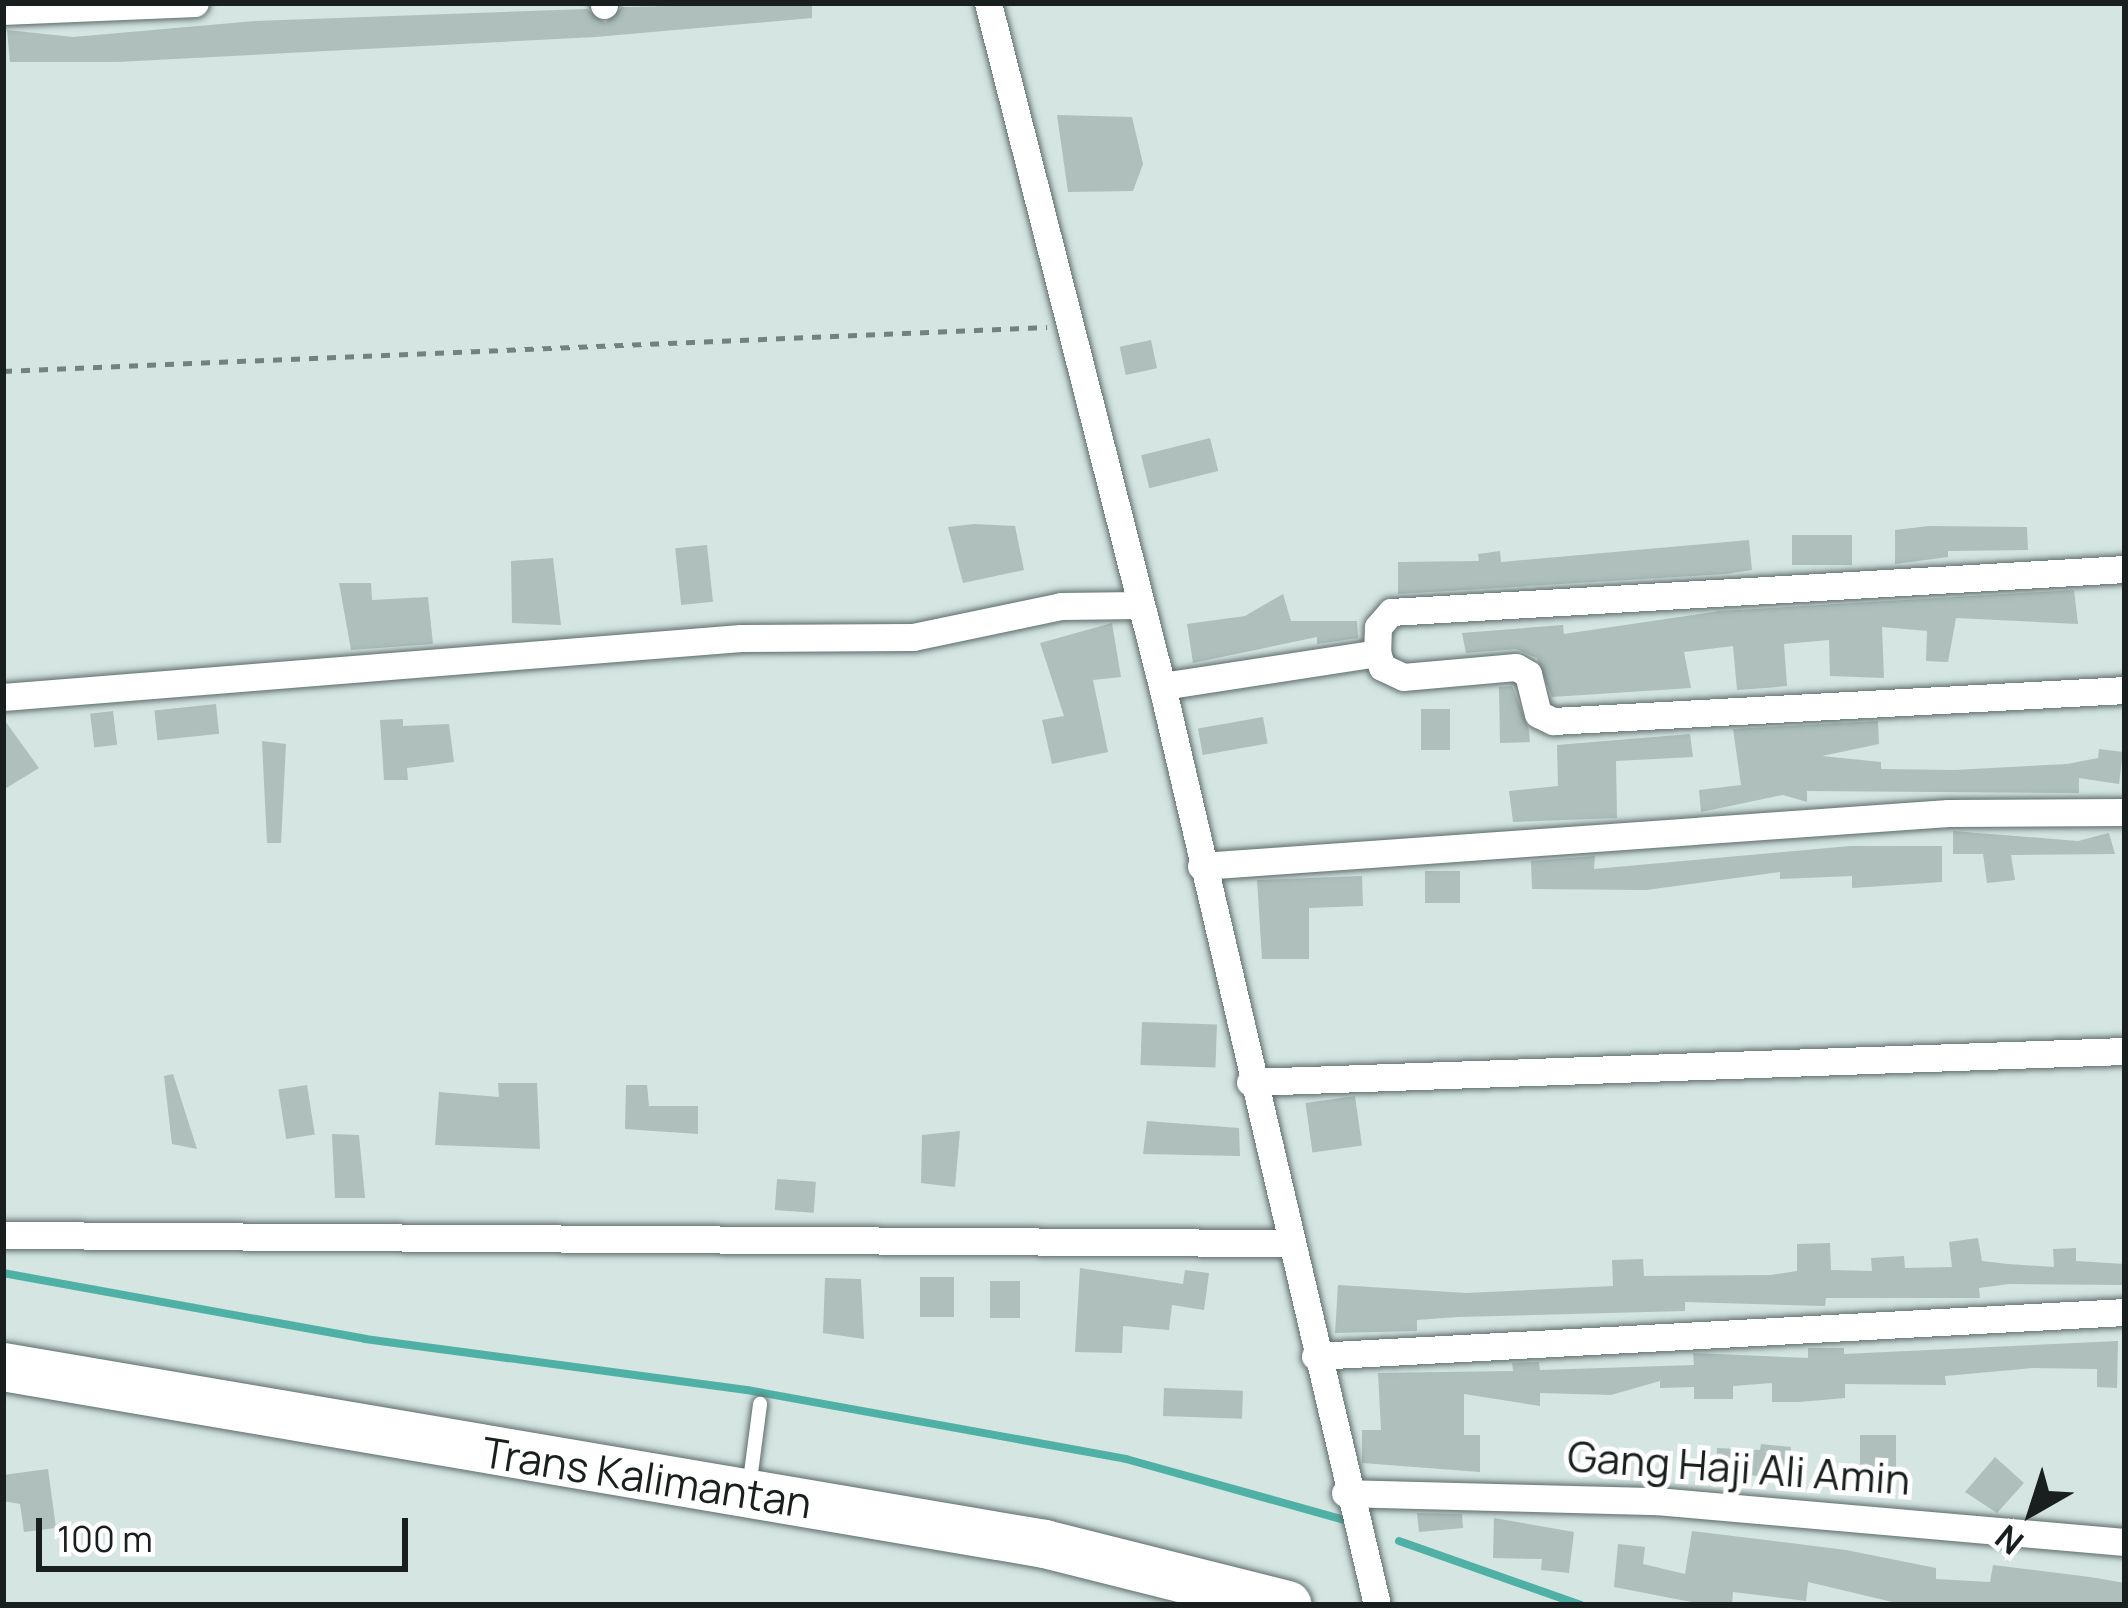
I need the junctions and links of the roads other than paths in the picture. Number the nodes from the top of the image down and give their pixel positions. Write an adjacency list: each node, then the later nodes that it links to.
1 (195, 3): 3 (street)
2 (988, 3): 5 (street)
3 (3, 11)
4 (2125, 569): 6 (street)
5 (1140, 605): 7 (street); 9 (street)
6 (1377, 652): 7 (street); 8 (street)
7 (1162, 686): 11 (street)
8 (2125, 690)
9 (3, 697)
10 (2125, 812): 11 (street)
11 (1201, 866): 13 (street)
12 (2125, 1051): 13 (street)
13 (1250, 1082): 15 (street)
14 (3, 1235): 15 (street)
15 (1287, 1243): 17 (street)
16 (2125, 1312): 17 (street)
17 (1315, 1356): 21 (street)
18 (3, 1367): 20 (highway, Trans Kalimantan)
19 (760, 1404): 20 (lane)
20 (748, 1493): 23 (highway, Trans Kalimantan)
21 (1348, 1500): 22 (street, Gang Haji Ali Amin); 24 (street)
22 (2125, 1542)
23 (1287, 1605)
24 (1377, 1605)

